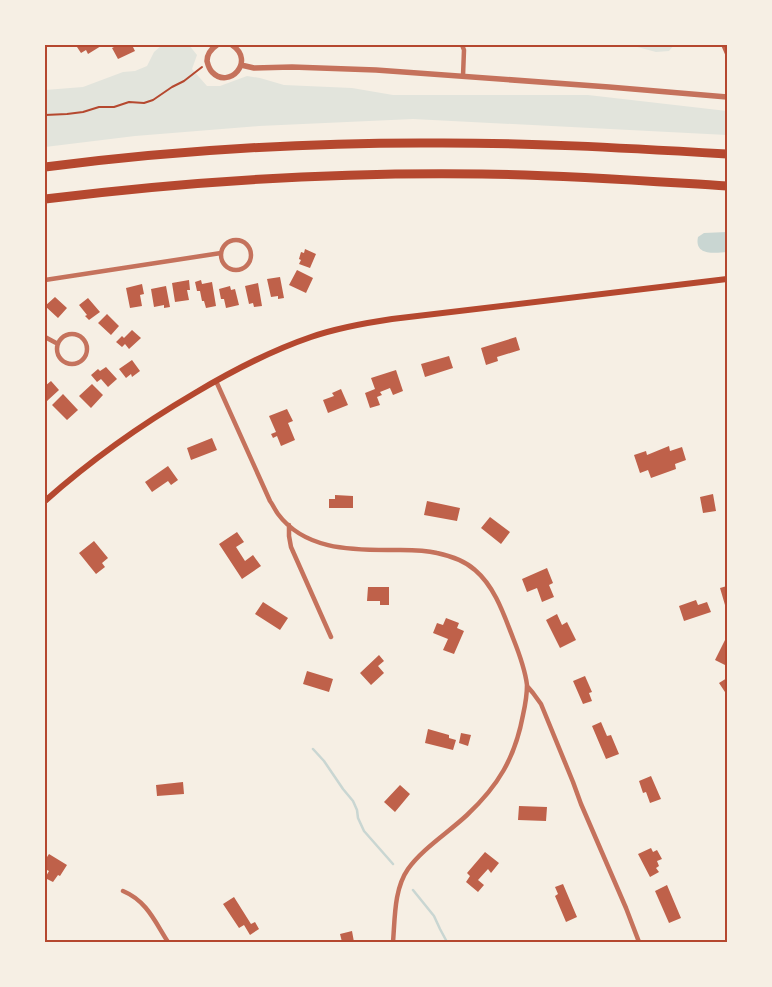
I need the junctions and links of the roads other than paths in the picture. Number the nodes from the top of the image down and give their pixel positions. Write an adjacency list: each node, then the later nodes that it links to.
1 (217, 45): 4 (street)
2 (232, 45): 4 (street)
3 (462, 45): 5 (street)
4 (241, 65): 5 (street)
5 (463, 76): 6 (street)
6 (727, 97)
7 (727, 154): 8 (highway)
8 (45, 167)
9 (727, 186): 10 (highway)
10 (45, 199)
11 (221, 253): 11 (street); 12 (street)
12 (45, 280)
13 (727, 280): 16 (main road)
14 (45, 337): 15 (street)
15 (58, 344): 15 (street)
16 (216, 381): 17 (main road); 18 (street)
17 (45, 501)
18 (289, 525): 19 (street); 20 (street)
19 (331, 637)
20 (527, 686): 23 (street); 24 (street)
21 (123, 892): 22 (street)
22 (168, 942)
23 (393, 942)
24 (639, 942)

